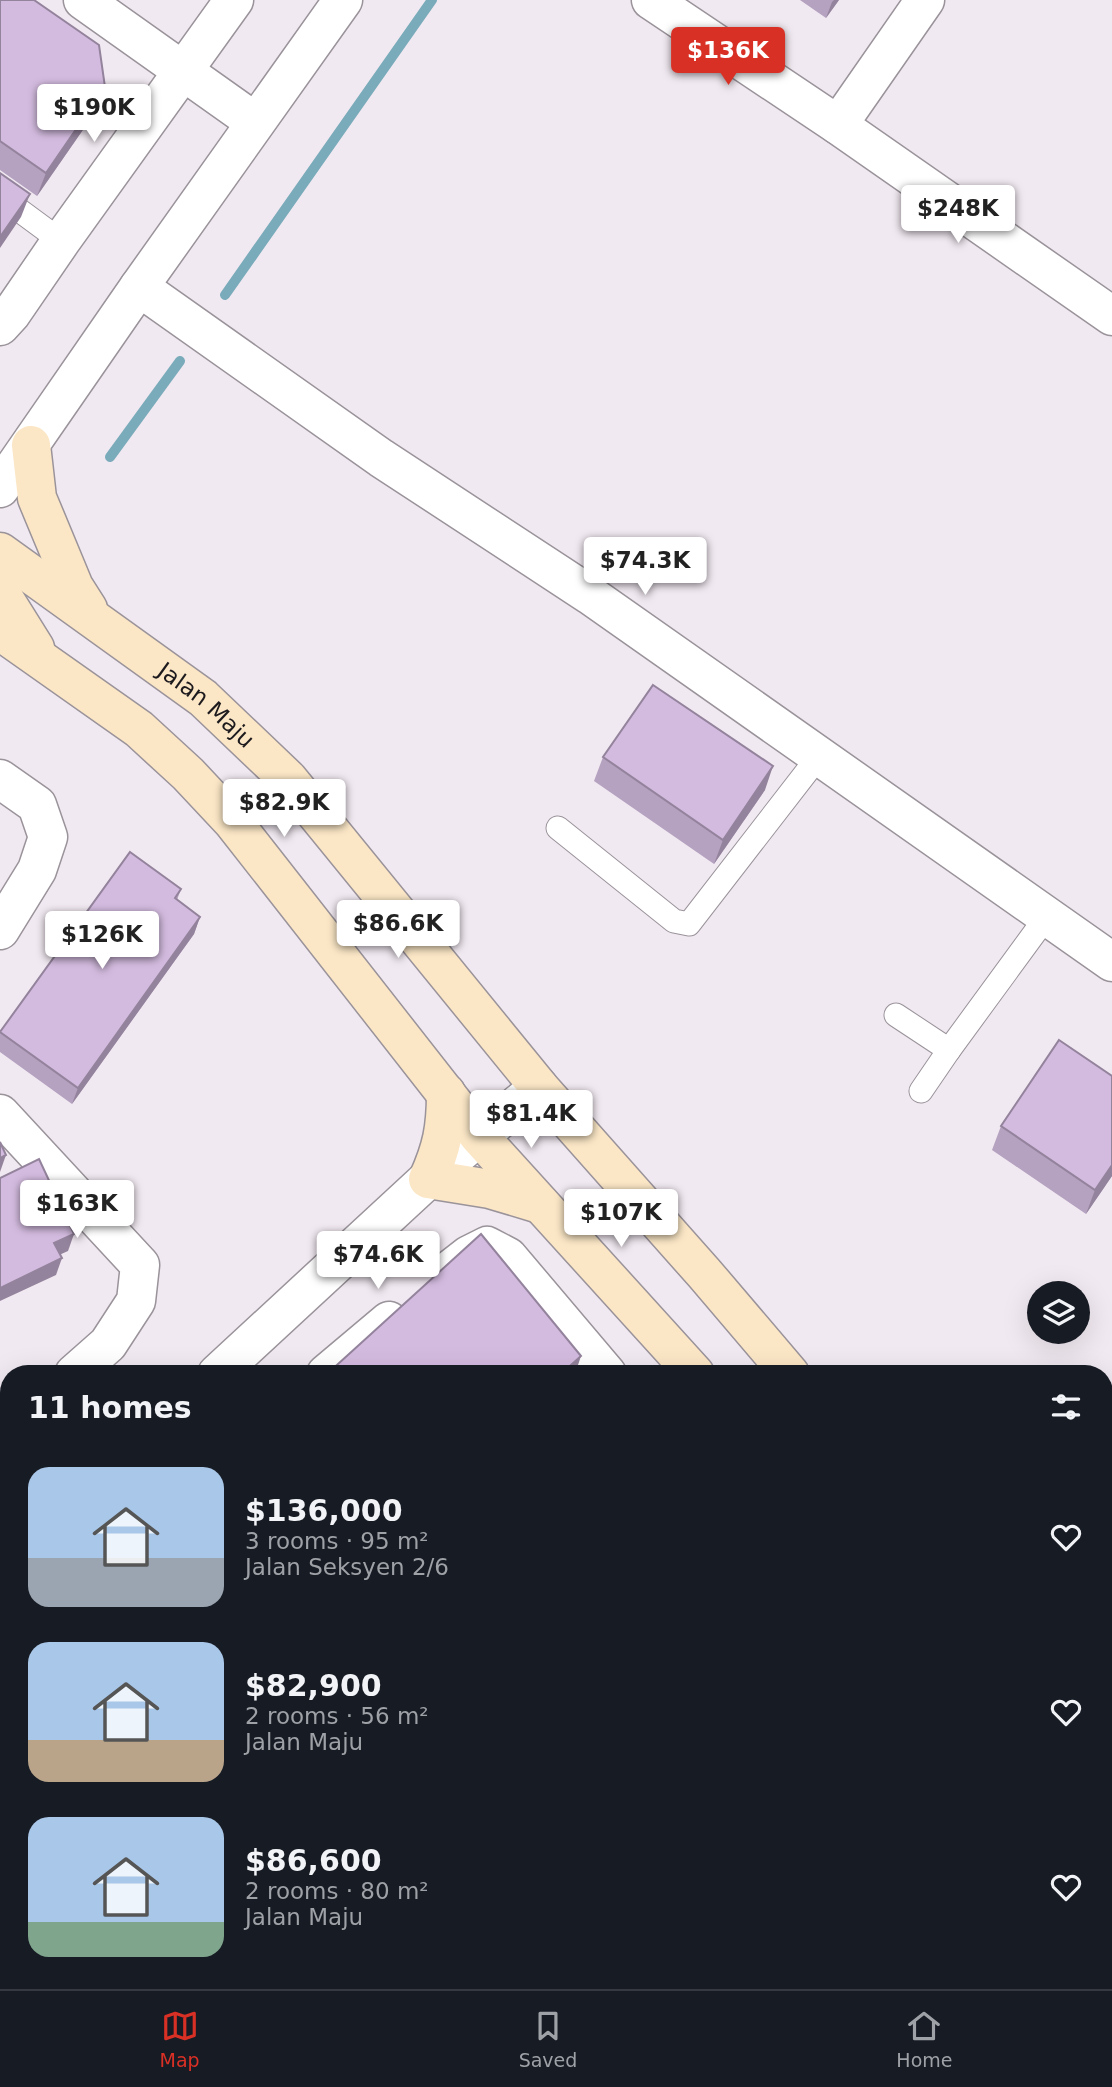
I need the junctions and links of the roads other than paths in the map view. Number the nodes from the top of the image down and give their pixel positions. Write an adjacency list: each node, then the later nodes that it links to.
1 (83, 0): 6 (street)
2 (234, 0): 6 (street)
3 (343, 0): 7 (street)
4 (651, 0): 8 (street)
5 (925, 0): 8 (street)
6 (183, 71): 7 (street); 10 (street)
7 (255, 122): 11 (street)
8 (838, 125): 12 (street)
9 (0, 196): 10 (lane)
10 (61, 241): 13 (street)
11 (139, 287): 14 (street); 21 (street)
12 (1112, 316)
13 (0, 326)
14 (25, 436): 15 (street); 18 (street)
15 (0, 488)
16 (0, 552): 18 (street, Jalan Maju)
17 (0, 592): 20 (street)
18 (95, 620): 29 (street, Jalan Maju)
19 (0, 631): 20 (street)
20 (47, 664): 31 (street)
21 (819, 756): 23 (lane); 24 (street)
22 (0, 779): 25 (street)
23 (558, 828)
24 (1047, 916): 26 (street); 28 (lane)
25 (0, 930)
26 (1112, 962)
27 (896, 1015): 28 (lane)
28 (949, 1050): 30 (lane)
29 (539, 1087): 33 (street); 41 (street, Jalan Maju)
30 (921, 1091)
31 (446, 1093): 33 (street); 34 (street)
32 (0, 1114): 36 (street)
33 (479, 1136): 34 (street); 35 (street)
34 (428, 1179): 35 (street); 37 (street)
35 (540, 1204): 40 (street)
36 (84, 1365)
37 (227, 1365)
38 (337, 1365): 39 (street)
39 (599, 1365)
40 (687, 1365)
41 (782, 1365)

